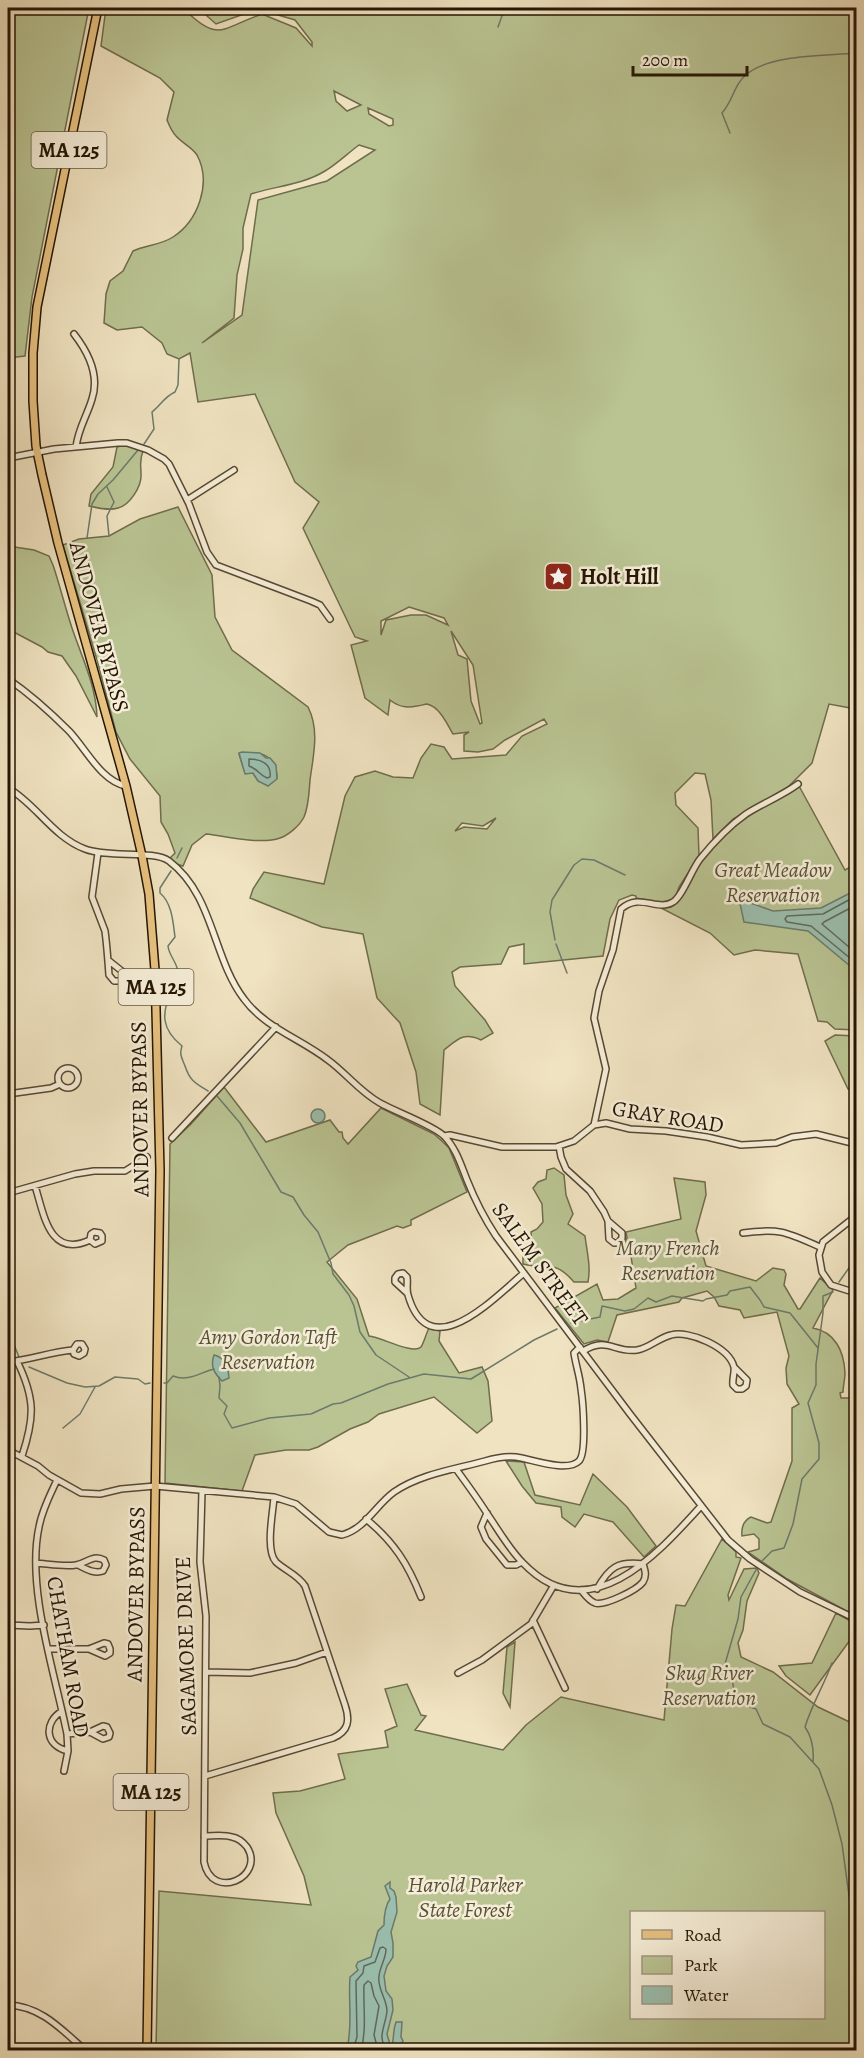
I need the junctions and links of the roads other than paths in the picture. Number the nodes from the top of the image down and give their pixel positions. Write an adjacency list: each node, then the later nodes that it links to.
1 (98, 8): 4 (main road, ANDOVER BYPASS / MA 125)
2 (74, 334): 3 (street)
3 (76, 447): 4 (street); 7 (street)
4 (38, 452): 5 (street); 11 (main road, ANDOVER BYPASS / MA 125)
5 (8, 458)
6 (234, 470): 7 (street)
7 (187, 500): 8 (street)
8 (330, 618)
9 (8, 678): 11 (street)
10 (798, 784): 19 (street)
11 (126, 786): 14 (main road, ANDOVER BYPASS / MA 125)
12 (8, 788): 13 (street)
13 (98, 853): 14 (street); 15 (street)
14 (142, 856): 16 (street); 44 (main road, ANDOVER BYPASS / MA 125)
15 (108, 960)
16 (276, 1027): 20 (street); 21 (street)
17 (60, 1084): 18 (street)
18 (8, 1094)
19 (594, 1125): 22 (street, GRAY ROAD); 23 (street, GRAY ROAD)
20 (444, 1136): 23 (street, GRAY ROAD); 32 (street, SALEM STREET)
21 (172, 1138)
22 (856, 1144)
23 (559, 1146): 28 (street)
24 (147, 1156): 25 (street)
25 (35, 1186): 26 (street); 30 (street)
26 (8, 1193)
27 (856, 1216): 31 (street)
28 (608, 1221)
29 (743, 1233): 31 (street)
30 (90, 1240)
31 (820, 1246): 34 (street)
32 (524, 1273): 33 (street); 35 (street, SALEM STREET)
33 (407, 1293)
34 (856, 1293)
35 (581, 1349): 39 (street); 42 (street); 47 (street, SALEM STREET)
36 (73, 1350): 37 (street)
37 (16, 1361): 38 (street); 41 (street)
38 (8, 1362)
39 (735, 1368)
40 (8, 1450): 41 (street)
41 (22, 1456): 43 (street)
42 (456, 1469): 48 (street); 49 (street)
43 (57, 1480): 44 (street); 50 (street, CHATHAM ROAD)
44 (155, 1486): 45 (street); 77 (main road, ANDOVER BYPASS / MA 125)
45 (201, 1491): 46 (street); 65 (street, SAGAMORE DRIVE)
46 (274, 1497): 49 (street); 64 (street)
47 (701, 1506): 52 (street); 58 (street, SALEM STREET)
48 (487, 1513): 51 (street); 51 (street)
49 (366, 1519): 57 (street)
50 (36, 1563): 53 (street); 61 (street, CHATHAM ROAD)
51 (522, 1563): 54 (street)
52 (643, 1564): 55 (street); 55 (street); 56 (street)
53 (78, 1565): 53 (street)
54 (554, 1585): 56 (street); 59 (street)
55 (597, 1589): 56 (street)
56 (581, 1590)
57 (421, 1597)
58 (856, 1619)
59 (533, 1620): 66 (street); 67 (street)
60 (8, 1625): 61 (street)
61 (44, 1625): 62 (street, CHATHAM ROAD)
62 (49, 1649): 63 (street); 68 (street, CHATHAM ROAD)
63 (89, 1649)
64 (327, 1652): 65 (street); 73 (street)
65 (206, 1672): 73 (street, SAGAMORE DRIVE)
66 (458, 1674)
67 (565, 1688)
68 (62, 1711): 70 (street, CHATHAM ROAD); 71 (street)
69 (90, 1732): 70 (street)
70 (67, 1734): 71 (street, CHATHAM ROAD)
71 (68, 1751): 72 (street, CHATHAM ROAD)
72 (64, 1771)
73 (205, 1776): 74 (street, SAGAMORE DRIVE)
74 (204, 1836): 74 (street, SAGAMORE DRIVE)
75 (8, 2005): 76 (street)
76 (85, 2050)
77 (147, 2050)

